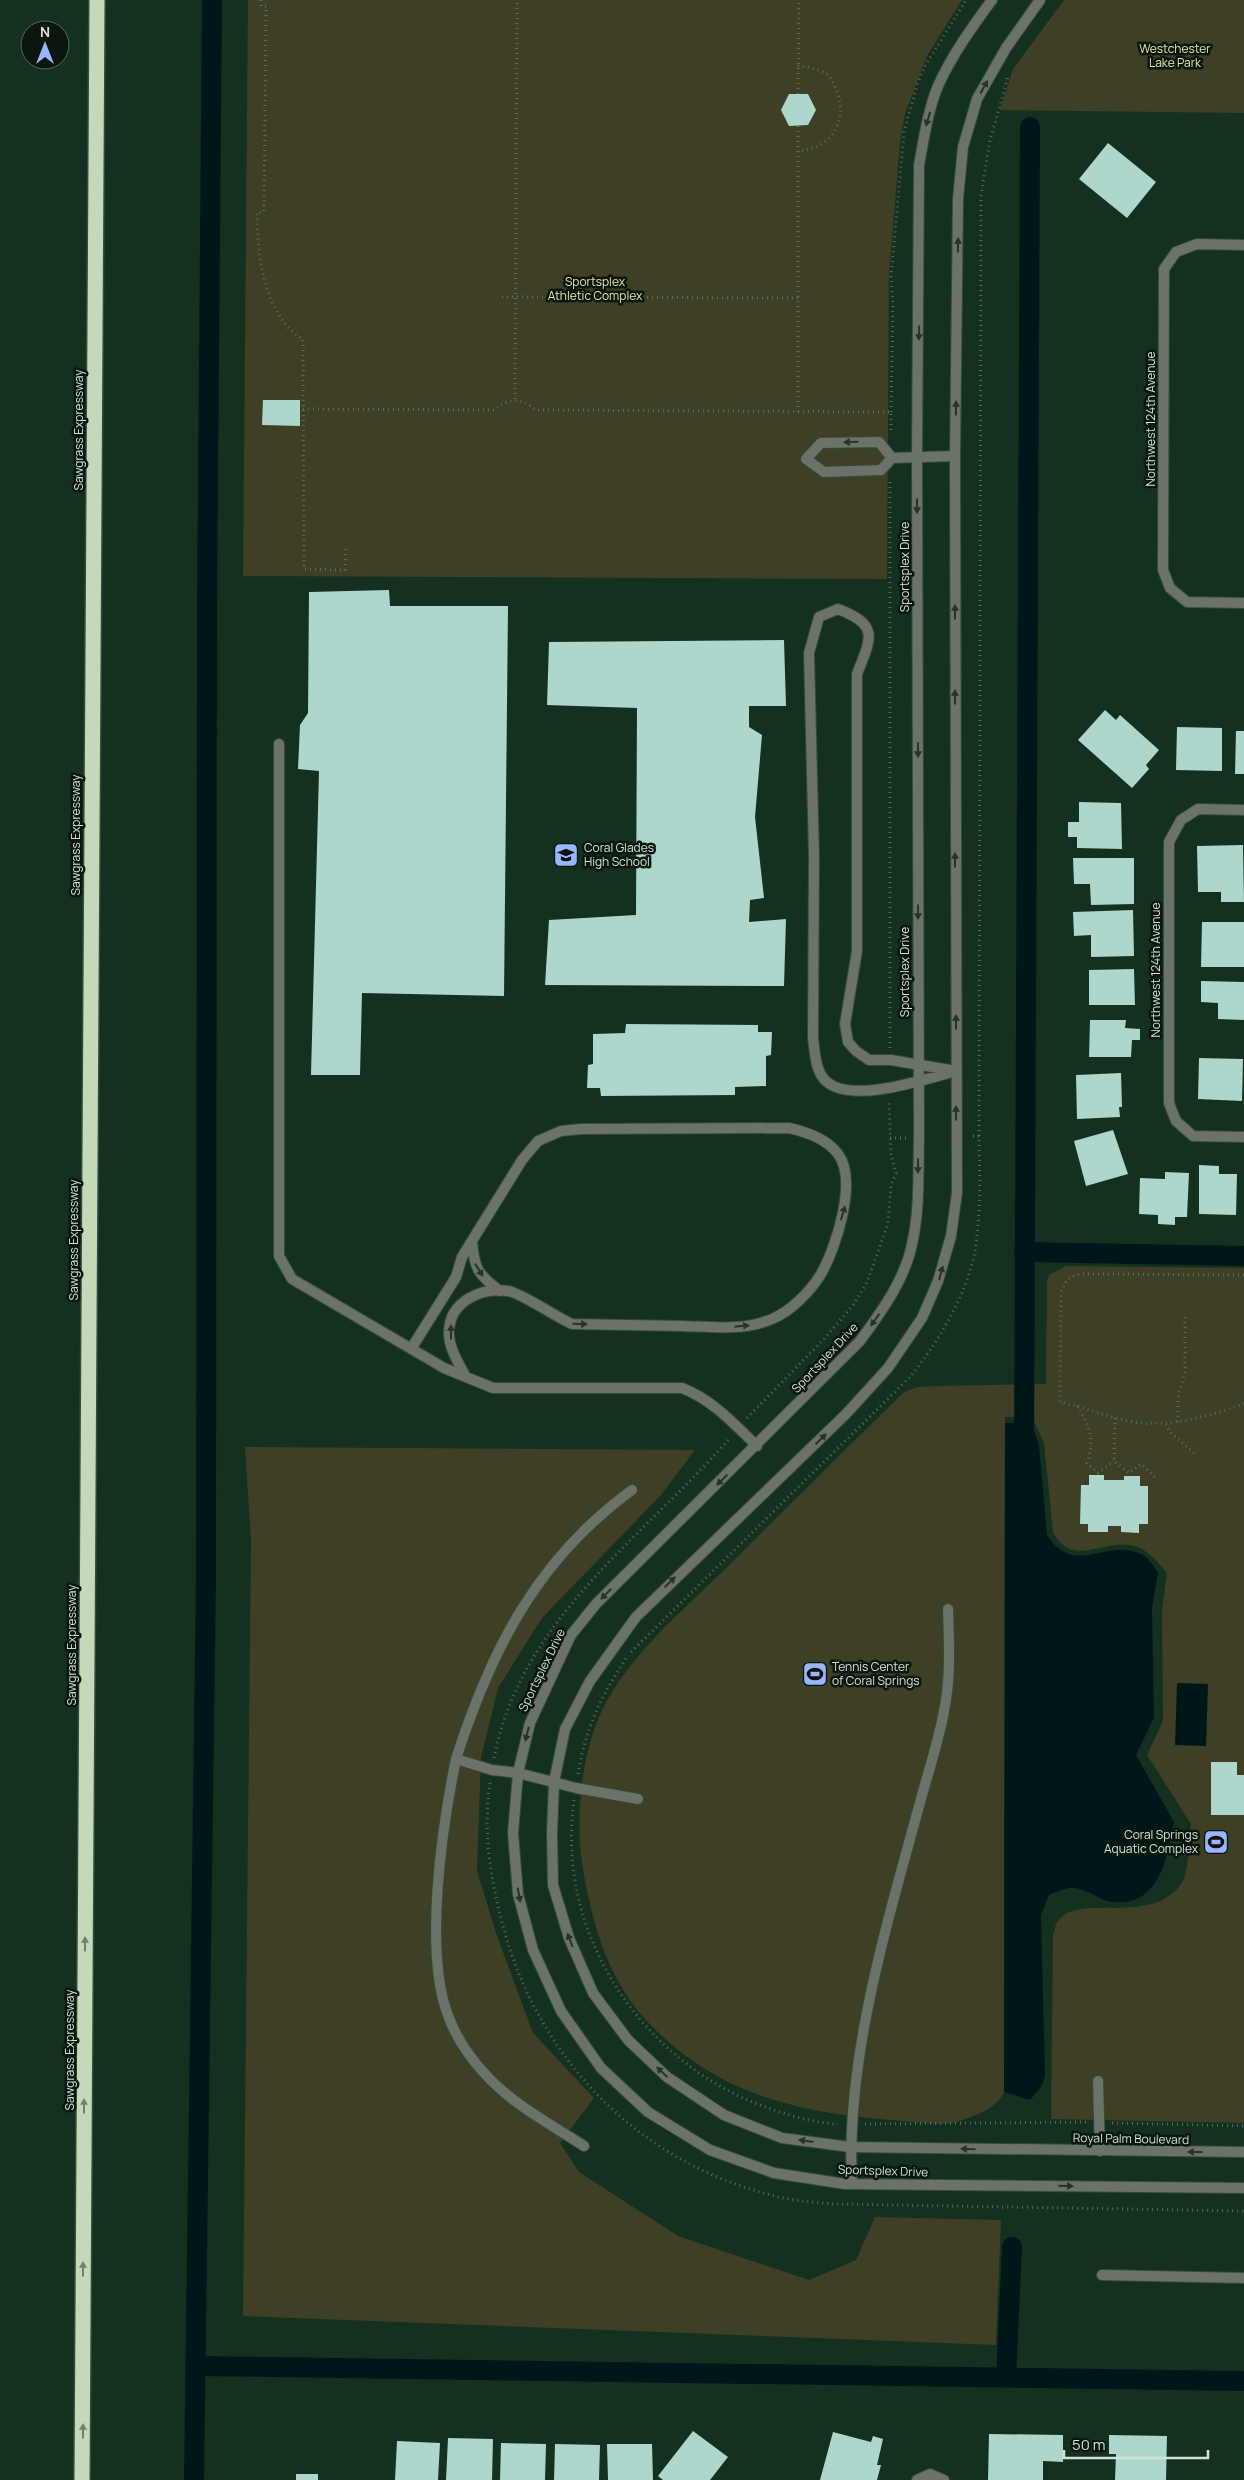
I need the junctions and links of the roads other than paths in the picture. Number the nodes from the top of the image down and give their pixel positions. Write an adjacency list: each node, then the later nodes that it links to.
1 (97, 0): 36 (highway, Sawgrass Expressway, one-way to 1)
2 (992, 0): 6 (street, Sportsplex Drive, one-way to 6)
3 (1040, 0): 5 (street, Sportsplex Drive, one-way to 3)
4 (1244, 245): 8 (street, Northwest 124th Avenue)
5 (955, 456): 6 (street); 12 (street, Sportsplex Drive, one-way to 5)
6 (917, 457): 7 (street); 11 (street, Sportsplex Drive, one-way to 11)
7 (891, 458): 7 (street, one-way to 7)
8 (1244, 603)
9 (279, 744): 17 (street)
10 (1244, 810): 14 (street, Northwest 124th Avenue)
11 (918, 1065): 12 (street); 13 (street, Sportsplex Drive); 13 (street)
12 (956, 1071): 13 (street); 24 (street, Sportsplex Drive, one-way to 12)
13 (918, 1081): 19 (street, Sportsplex Drive, one-way to 19)
14 (1244, 1137)
15 (472, 1241): 16 (street, one-way to 16); 16 (street, one-way to 15); 17 (street)
16 (500, 1291): 18 (street, one-way to 16)
17 (411, 1349): 18 (street)
18 (466, 1377): 19 (street)
19 (757, 1446): 23 (street, Sportsplex Drive, one-way to 23)
20 (632, 1490): 22 (street)
21 (948, 1609): 28 (street)
22 (456, 1759): 23 (street); 27 (street)
23 (518, 1773): 24 (street); 32 (street, Sportsplex Drive, one-way to 32)
24 (554, 1782): 25 (street); 28 (street, Sportsplex Drive, one-way to 24)
25 (638, 1799)
26 (1098, 2081): 30 (street)
27 (584, 2146)
28 (850, 2147): 29 (street, Sportsplex Drive, one-way to 28); 32 (street)
29 (1017, 2150): 30 (street, Royal Palm Boulevard)
30 (1100, 2151): 31 (street, Royal Palm Boulevard, one-way to 30)
31 (1244, 2152)
32 (852, 2184): 33 (street, Sportsplex Drive, one-way to 33)
33 (1244, 2188)
34 (1102, 2275): 35 (street)
35 (1244, 2278)
36 (82, 2480)
37 (917, 2480): 38 (street)
38 (944, 2480)

